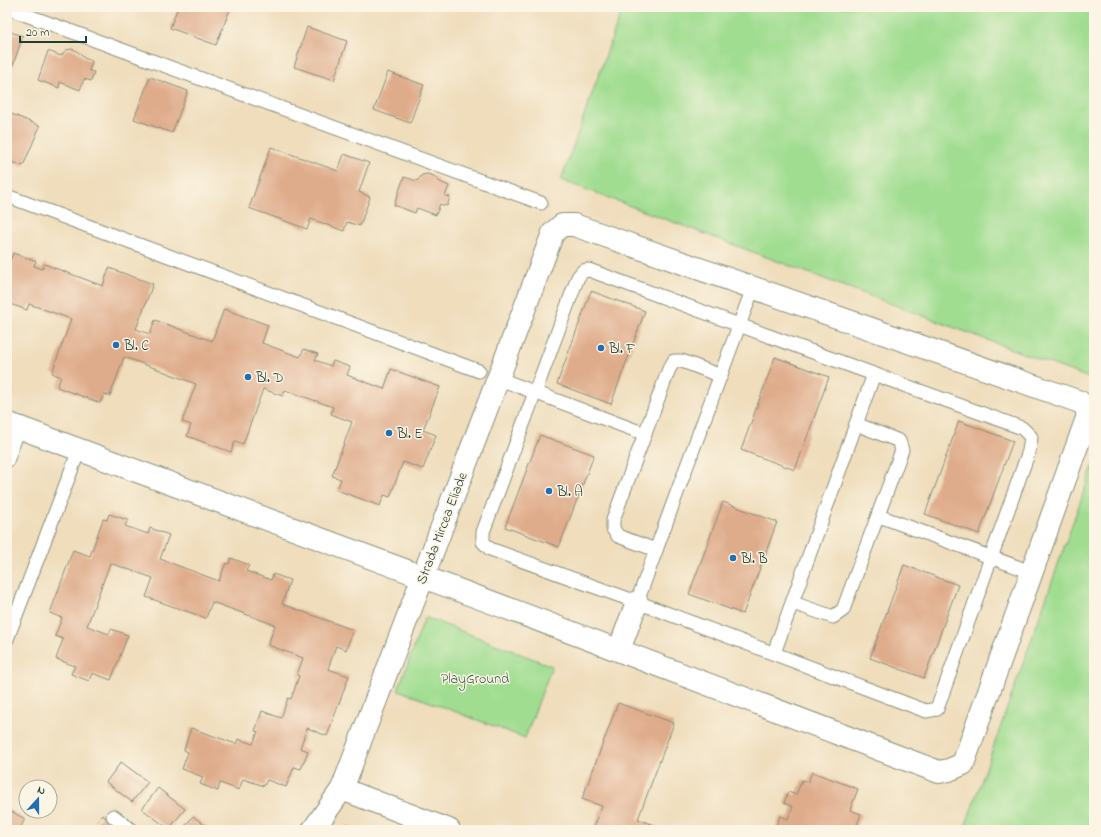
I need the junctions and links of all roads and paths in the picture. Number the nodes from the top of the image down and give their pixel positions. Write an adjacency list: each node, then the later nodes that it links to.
1 (7, 8): 3 (lane)
2 (7, 196): 7 (lane)
3 (541, 203)
4 (753, 288): 5 (lane); 7 (street, Strada Mircea Eliade); 18 (street)
5 (740, 325): 6 (lane); 8 (lane); 9 (lane)
6 (874, 374): 10 (lane); 17 (lane)
7 (488, 375): 9 (lane); 19 (street, Strada Mircea Eliade)
8 (720, 376): 12 (lane); 16 (lane)
9 (535, 392): 12 (lane); 20 (lane)
10 (856, 424): 15 (lane); 21 (lane)
11 (13, 425): 13 (street); 14 (lane)
12 (645, 434): 16 (lane)
13 (79, 450): 19 (street); 22 (lane)
14 (7, 461)
15 (879, 516): 17 (lane); 21 (lane)
16 (656, 550): 20 (lane)
17 (991, 557): 18 (lane); 24 (lane)
18 (1032, 572): 23 (street)
19 (423, 576): 23 (street); 25 (street, Strada Mircea Eliade)
20 (637, 602): 23 (street); 24 (lane)
21 (792, 603): 24 (lane)
22 (7, 639)
23 (619, 650)
24 (774, 654)
25 (342, 789): 28 (street, Strada Mircea Eliade); 29 (street)
26 (113, 816): 27 (lane)
27 (131, 830)
28 (313, 830)
29 (449, 830)

